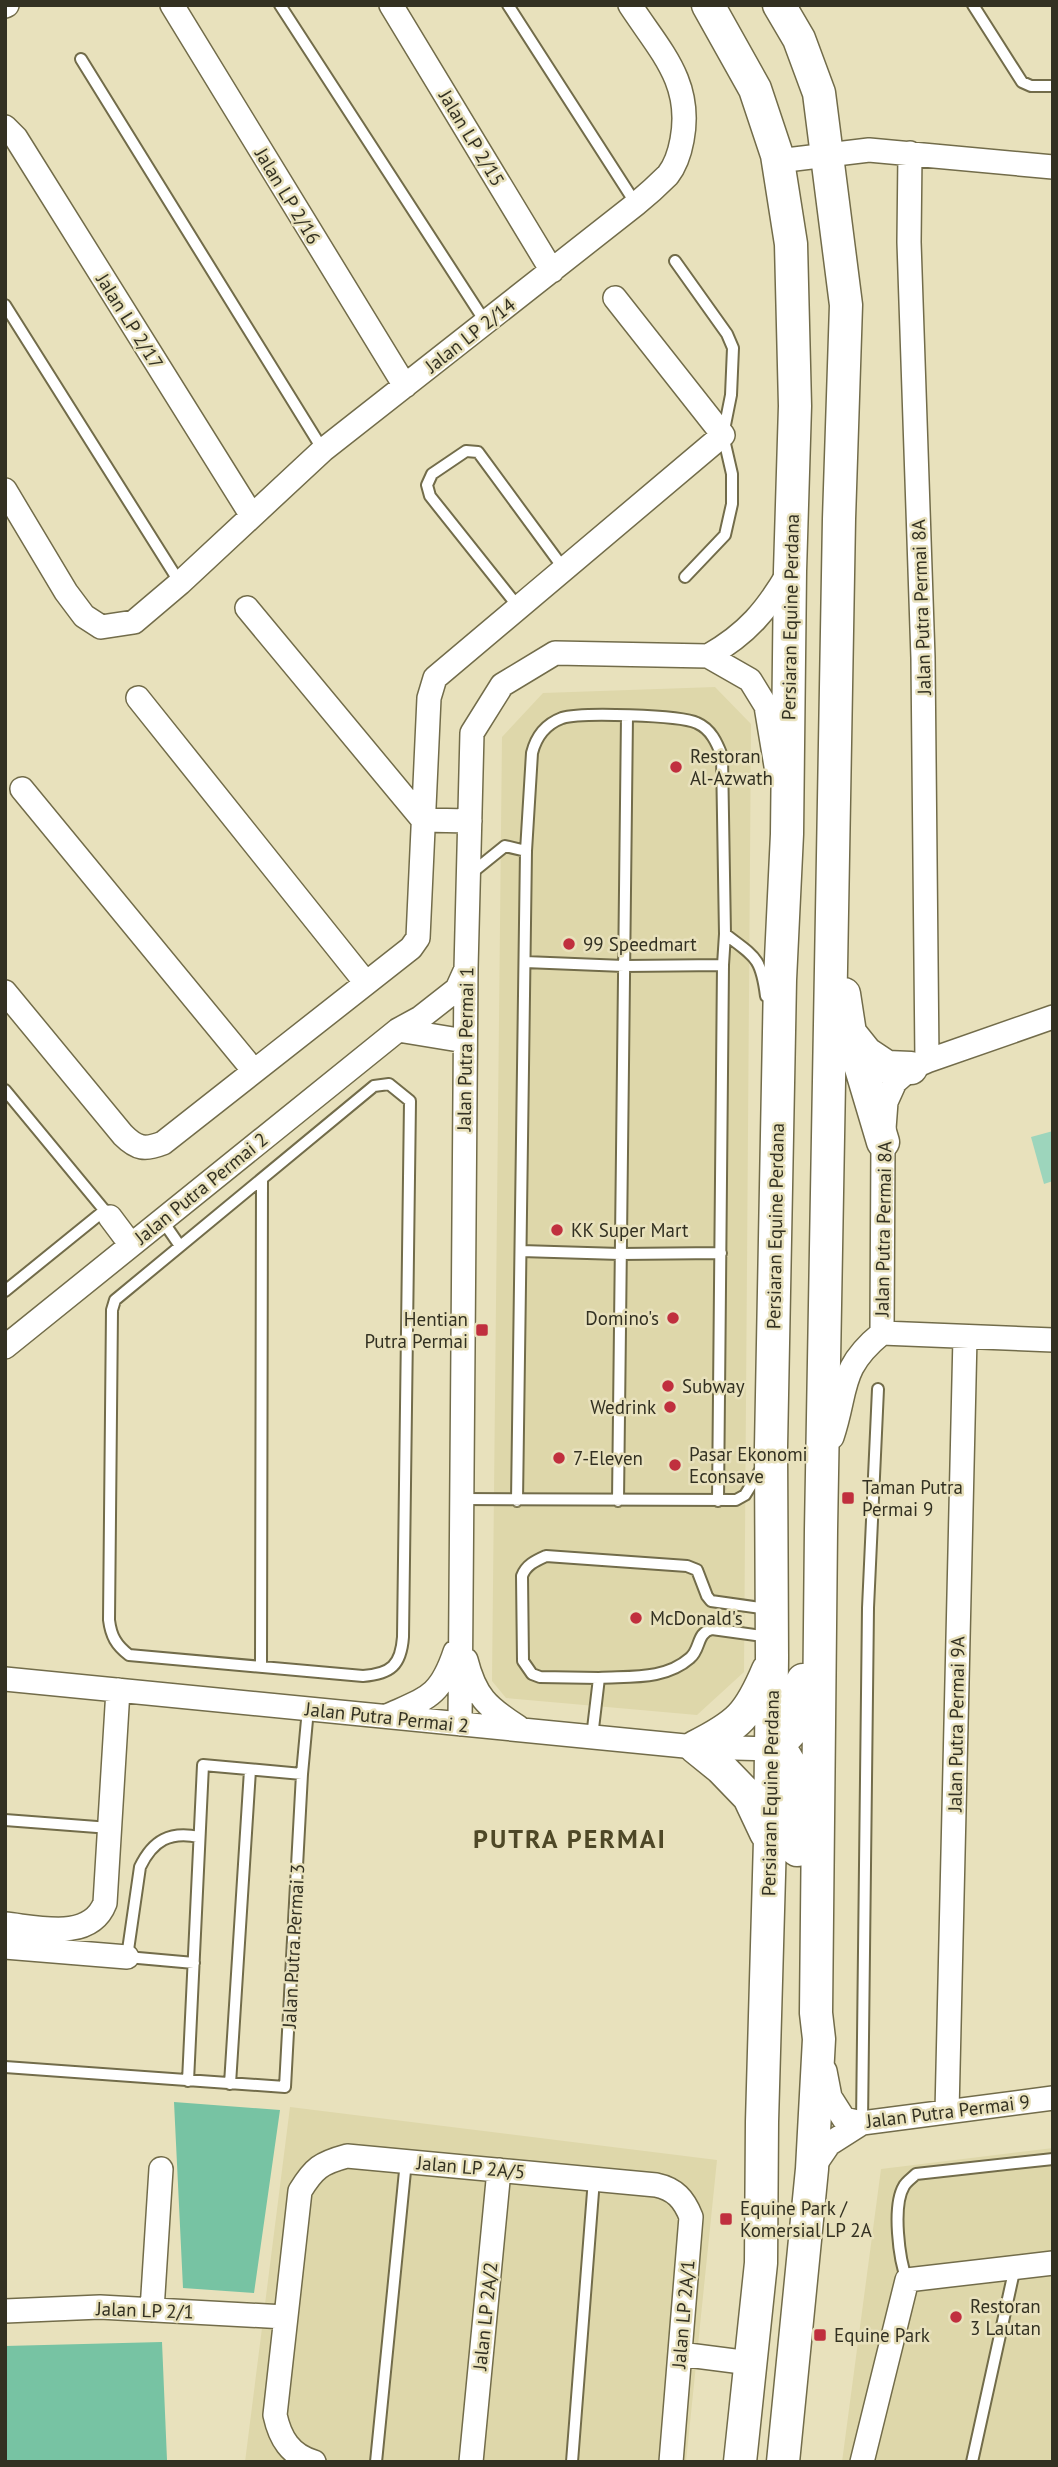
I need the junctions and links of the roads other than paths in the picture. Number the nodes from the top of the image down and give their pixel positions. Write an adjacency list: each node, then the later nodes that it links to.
1 (172, 5): 22 (street, Jalan LP 2/16)
2 (280, 5): 21 (lane)
3 (391, 5): 18 (street, Jalan LP 2/15)
4 (508, 5): 16 (lane)
5 (630, 5): 16 (street, Jalan LP 2/14)
6 (708, 5): 14 (street, Persiaran Equine Perdana)
7 (779, 5): 13 (street)
8 (973, 5): 10 (lane)
9 (81, 59): 24 (lane)
10 (1053, 86)
11 (5, 127): 26 (street, Jalan LP 2/17)
12 (910, 153): 13 (street); 15 (street); 55 (street, Jalan Putra Permai 8A)
13 (828, 155): 14 (street); 42 (street)
14 (778, 161): 28 (street, Persiaran Equine Perdana)
15 (1053, 167)
16 (636, 204): 18 (street, Jalan LP 2/14)
17 (676, 261): 23 (lane)
18 (552, 271): 21 (street, Jalan LP 2/14)
19 (615, 298): 23 (street)
20 (5, 305): 30 (lane)
21 (486, 323): 22 (street, Jalan LP 2/14)
22 (405, 386): 24 (street, Jalan LP 2/14)
23 (723, 435): 27 (street); 29 (lane)
24 (323, 450): 26 (street, Jalan LP 2/14)
25 (5, 491): 30 (street, Jalan LP 2/14)
26 (252, 516): 30 (street, Jalan LP 2/14)
27 (564, 569): 32 (street); 32 (lane)
28 (790, 571): 33 (street); 39 (street, Persiaran Equine Perdana)
29 (685, 577)
30 (180, 583)
31 (247, 608): 37 (street)
32 (520, 608): 37 (street)
33 (708, 656): 38 (street, Jalan Putra Permai 1); 39 (street, Jalan Putra Permai 1)
34 (138, 698): 48 (street)
35 (627, 716): 40 (lane); 43 (lane); 46 (lane)
36 (22, 789): 56 (street)
37 (423, 820): 38 (street); 48 (street)
38 (470, 821): 41 (street, Jalan Putra Permai 1)
39 (787, 834): 54 (street, Persiaran Equine Perdana)
40 (526, 851): 41 (lane); 44 (lane)
41 (468, 876): 47 (street, Jalan Putra Permai 1)
42 (832, 906): 52 (street); 74 (street)
43 (725, 934): 45 (lane); 54 (lane)
44 (525, 962): 46 (lane); 64 (lane)
45 (723, 965): 46 (lane); 65 (lane)
46 (624, 966): 66 (lane)
47 (466, 969): 51 (street, Jalan Putra Permai 2); 53 (street, Jalan Putra Permai 1)
48 (366, 983): 56 (street)
49 (5, 992): 56 (street)
50 (1053, 1017): 55 (street)
51 (398, 1030): 53 (street); 61 (street, Jalan Putra Permai 2)
52 (850, 1033): 55 (street); 58 (street)
53 (466, 1041): 75 (street, Jalan Putra Permai 1)
54 (779, 1042): 73 (street, Persiaran Equine Perdana)
55 (919, 1064): 58 (street, Jalan Putra Permai 8A)
56 (254, 1071)
57 (5, 1090): 60 (lane)
58 (883, 1142): 68 (street, Jalan Putra Permai 8A)
59 (262, 1179): 63 (lane); 82 (lane); 82 (lane)
60 (108, 1213): 62 (street); 67 (lane)
61 (162, 1220): 62 (street, Jalan Putra Permai 2); 63 (lane)
62 (131, 1245): 71 (street, Jalan Putra Permai 2)
63 (180, 1246): 82 (lane)
64 (521, 1251): 66 (lane); 76 (lane)
65 (721, 1253): 66 (lane); 78 (lane)
66 (620, 1254): 77 (lane)
67 (5, 1291)
68 (882, 1333): 69 (street); 74 (street, Jalan Putra Permai 8A)
69 (965, 1337): 70 (street); 108 (street, Jalan Putra Permai 9A)
70 (1053, 1340)
71 (5, 1347)
72 (878, 1389): 109 (lane)
73 (771, 1447): 78 (lane); 80 (street, Persiaran Equine Perdana)
74 (822, 1466): 79 (street)
75 (461, 1499): 76 (lane); 81 (street, Jalan Putra Permai 1)
76 (517, 1501): 77 (lane)
77 (618, 1501): 78 (lane)
78 (718, 1501)
79 (821, 1531): 92 (street); 103 (street)
80 (771, 1635): 83 (lane); 83 (lane); 91 (street); 92 (street, Persiaran Equine Perdana)
81 (460, 1636): 87 (street, Jalan Putra Permai 1); 88 (street, Jalan Putra Permai 1); 89 (street, Jalan Putra Permai 1)
82 (261, 1666)
83 (599, 1678): 90 (lane)
84 (5, 1679): 85 (street, Jalan Putra Permai 2)
85 (118, 1690): 86 (street, Jalan Putra Permai 2); 96 (street)
86 (308, 1709): 87 (street, Jalan Putra Permai 2); 94 (lane, Jalan Putra Permai 3)
87 (385, 1716): 88 (street, Jalan Putra Permai 2)
88 (460, 1724): 89 (street, Jalan Putra Permai 2)
89 (521, 1730): 90 (street, Jalan Putra Permai 2)
90 (592, 1737): 91 (street, Jalan Putra Permai 2)
91 (695, 1747): 92 (street, Jalan Putra Permai 2); 98 (street)
92 (770, 1749): 98 (street, Persiaran Equine Perdana); 103 (street)
93 (250, 1770): 94 (lane); 97 (lane); 106 (lane)
94 (302, 1774): 106 (lane, Jalan Putra Permai 3)
95 (5, 1820): 96 (lane)
96 (110, 1828): 99 (street)
97 (199, 1837): 101 (lane); 102 (lane)
98 (770, 1840): 124 (street, Persiaran Equine Perdana)
99 (5, 1924)
100 (5, 1947): 101 (street)
101 (127, 1957): 102 (lane)
102 (194, 1963): 105 (lane)
103 (818, 2026): 109 (street, Jalan Putra Permai 9); 113 (street)
104 (5, 2067): 105 (lane, Jalan Putra Permai 3)
105 (188, 2081): 106 (lane, Jalan Putra Permai 3)
106 (230, 2084)
107 (1053, 2098): 108 (street, Jalan Putra Permai 9)
108 (947, 2112): 109 (street, Jalan Putra Permai 9)
109 (862, 2123): 113 (street)
110 (1053, 2159): 119 (lane)
111 (406, 2161): 114 (street, Jalan LP 2A/5); 122 (street, Jalan LP 2A/5); 126 (lane)
112 (161, 2169): 120 (street)
113 (812, 2169): 131 (street)
114 (499, 2170): 115 (street, Jalan LP 2A/5); 127 (street, Jalan LP 2A/2)
115 (594, 2179): 116 (street, Jalan LP 2A/5); 128 (lane)
116 (656, 2185): 123 (street, Jalan LP 2A/1)
117 (1053, 2263): 118 (street)
118 (1015, 2267): 119 (street); 133 (lane)
119 (907, 2280): 132 (street)
120 (152, 2310): 121 (street, Jalan LP 2/1); 122 (street, Jalan LP 2/1)
121 (5, 2312)
122 (285, 2317): 125 (street)
123 (680, 2354): 124 (street); 129 (street, Jalan LP 2A/1)
124 (750, 2363): 130 (street, Persiaran Equine Perdana)
125 (314, 2462)
126 (376, 2462)
127 (471, 2462)
128 (572, 2462)
129 (671, 2462)
130 (740, 2462)
131 (783, 2462)
132 (862, 2462)
133 (972, 2462)

